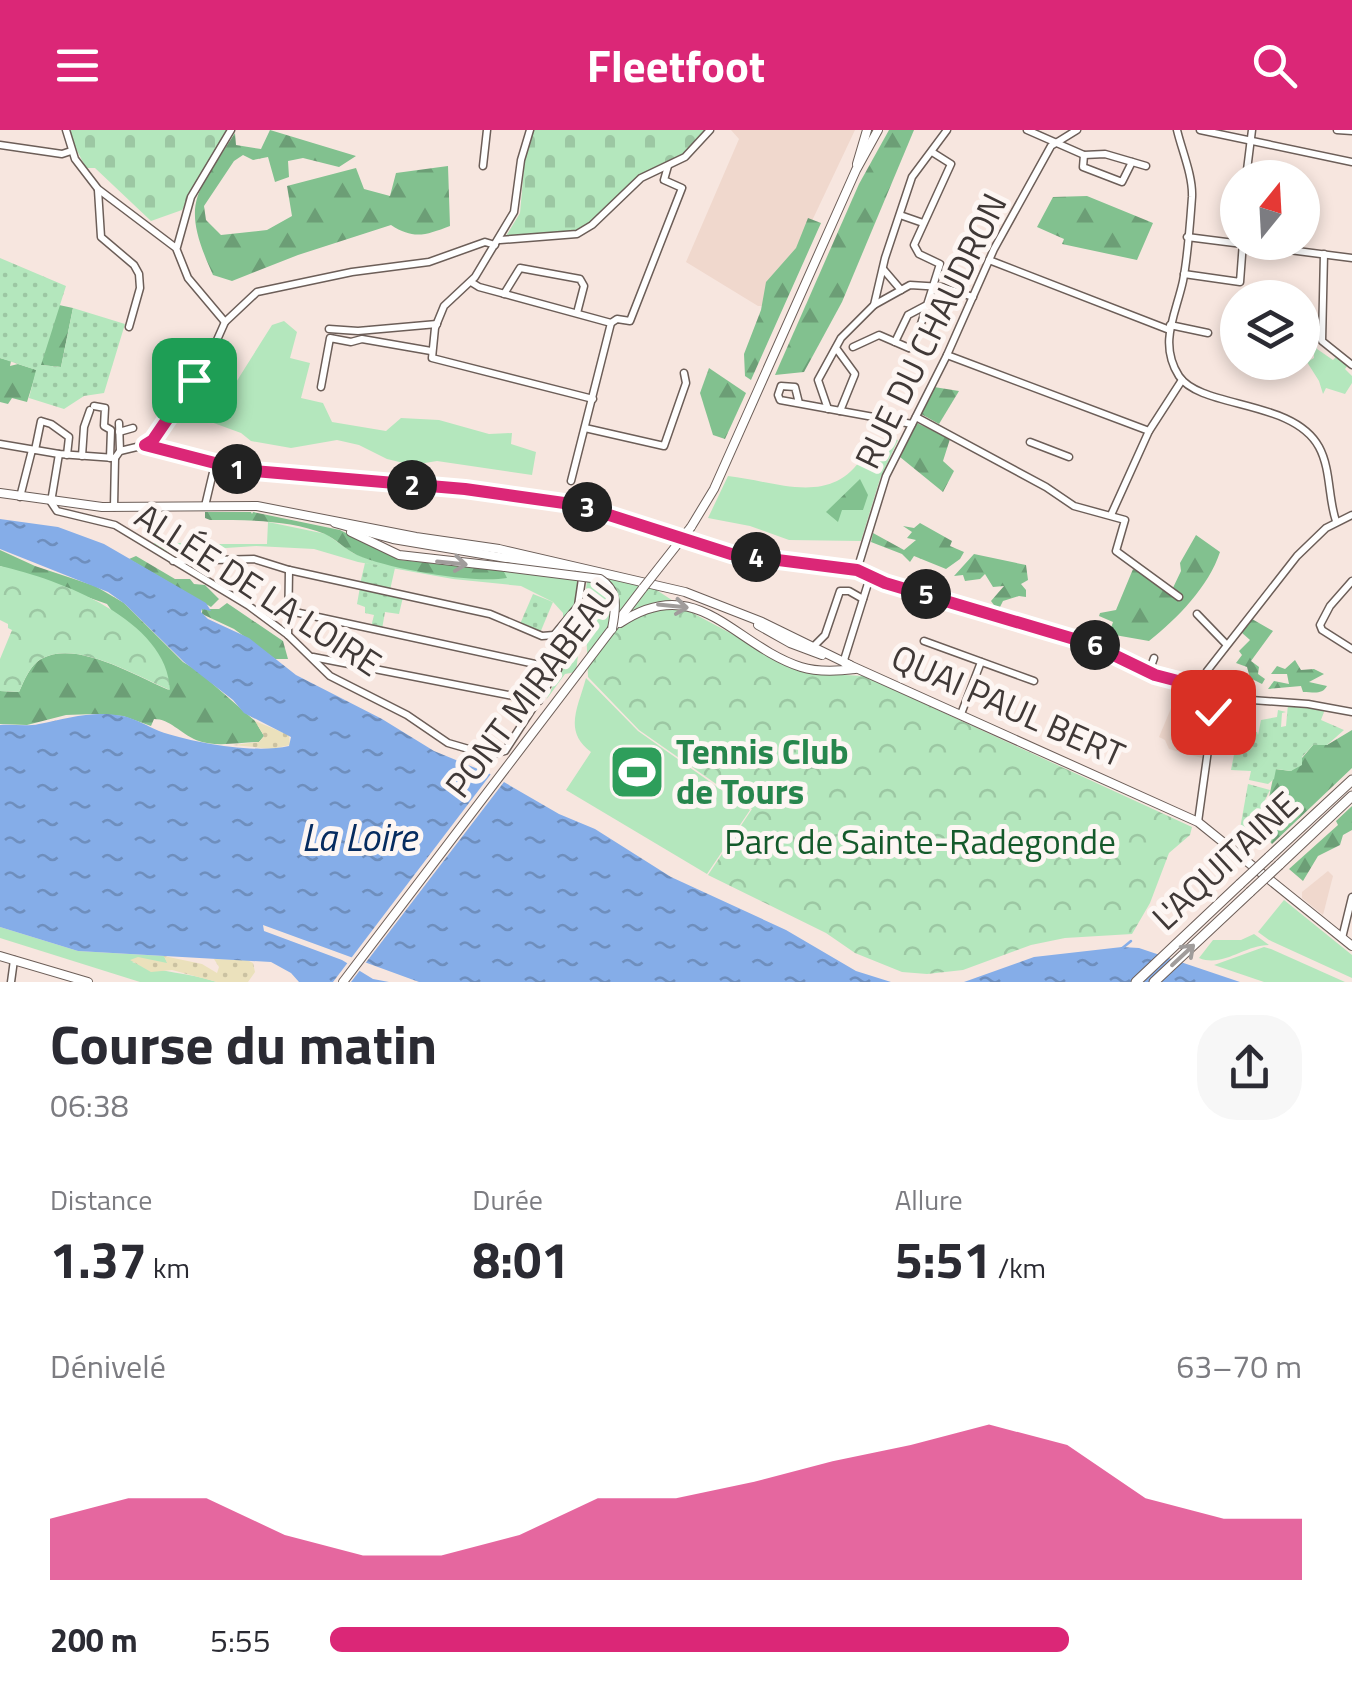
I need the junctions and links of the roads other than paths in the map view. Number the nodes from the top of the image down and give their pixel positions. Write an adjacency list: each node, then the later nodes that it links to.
1 (66, 130): 19 (street)
2 (231, 130): 35 (street)
3 (486, 130): 26 (street)
4 (530, 130): 34 (street)
5 (710, 130): 25 (street)
6 (867, 130): 28 (main road)
7 (878, 130): 28 (main road)
8 (947, 130): 20 (street)
9 (1027, 130): 17 (street)
10 (1077, 130): 17 (street)
11 (1177, 130): 32 (street)
12 (1200, 130): 16 (street)
13 (1252, 130): 16 (street)
14 (1337, 130): 15 (street)
15 (1352, 131)
16 (1249, 142): 22 (street); 24 (street)
17 (1054, 143): 21 (street); 39 (street, RUE DU CHAUDRON)
18 (0, 145): 19 (street)
19 (72, 151): 29 (street)
20 (932, 152): 30 (street); 31 (street)
21 (1084, 156): 23 (street); 23 (street)
22 (1248, 160)
23 (1132, 162): 27 (street)
24 (1352, 162)
25 (668, 165): 34 (street); 52 (street)
26 (483, 166)
27 (1146, 166)
28 (856, 170): 109 (main road, PONT MIRABEAU, bridge)
29 (98, 189): 35 (street); 54 (street)
30 (900, 215): 31 (street); 41 (street)
31 (923, 223): 44 (street)
32 (1187, 237): 33 (street); 42 (street)
33 (1220, 240)
34 (497, 242): 43 (street); 51 (street)
35 (176, 248): 51 (street)
36 (1320, 253): 37 (street)
37 (1324, 254): 38 (street); 57 (street)
38 (1352, 258)
39 (989, 260): 47 (street, RUE DU CHAUDRON); 55 (street)
40 (1242, 260): 42 (street)
41 (882, 268): 45 (street); 48 (street)
42 (1184, 274): 55 (street)
43 (471, 282): 46 (street); 53 (street)
44 (933, 287): 45 (street); 47 (street); 49 (street)
45 (901, 290): 48 (street)
46 (504, 294): 50 (street); 50 (street)
47 (973, 297): 63 (street, RUE DU CHAUDRON)
48 (874, 305): 61 (street)
49 (927, 305): 59 (street); 59 (street)
50 (577, 313): 52 (street)
51 (225, 322): 78 (street)
52 (611, 323): 68 (street)
53 (437, 324): 56 (street); 62 (street)
54 (130, 327)
55 (1169, 327): 58 (street); 66 (street)
56 (329, 329)
57 (1322, 329): 64 (street)
58 (1208, 333)
59 (895, 342): 60 (street)
60 (853, 346)
61 (836, 348): 70 (street); 71 (street)
62 (431, 350): 67 (street); 68 (street)
63 (947, 355): 72 (street, RUE DU CHAUDRON); 75 (street)
64 (1352, 365)
65 (684, 372): 74 (street)
66 (1182, 380): 75 (street); 94 (street)
67 (321, 387)
68 (593, 399): 74 (street)
69 (799, 403): 70 (street)
70 (828, 408): 71 (street)
71 (840, 410): 72 (street)
72 (914, 420): 91 (street); 102 (street, RUE DU CHAUDRON)
73 (133, 428): 81 (street)
74 (585, 428): 85 (street)
75 (1149, 432): 91 (street)
76 (1030, 442): 83 (street)
77 (0, 444): 79 (street)
78 (145, 445): 81 (street); 84 (street)
79 (34, 450): 80 (street); 80 (street); 87 (street)
80 (63, 454): 82 (street); 88 (street)
81 (115, 455): 82 (street); 82 (street); 90 (street)
82 (82, 456)
83 (1069, 457)
84 (215, 464): 89 (street); 102 (street)
85 (572, 481)
86 (0, 493): 87 (main road, QUAI PAUL BERT)
87 (20, 497): 88 (main road, QUAI PAUL BERT)
88 (47, 501): 90 (main road, QUAI PAUL BERT); 99 (street, ALLÉE DE LA LOIRE)
89 (205, 506): 90 (main road, QUAI PAUL BERT); 93 (main road, QUAI PAUL BERT)
90 (114, 507)
91 (1111, 515): 105 (street)
92 (1352, 515): 94 (street)
93 (326, 519): 95 (main road, QUAI PAUL BERT); 96 (main road, QUAI PAUL BERT)
94 (1336, 521): 113 (street)
95 (338, 525): 97 (main road, QUAI PAUL BERT); 98 (main road)
96 (416, 537): 97 (main road); 100 (main road, QUAI PAUL BERT)
97 (400, 540): 98 (main road); 100 (main road, QUAI PAUL BERT)
98 (399, 555): 109 (main road, one-way to 109, bridge)
99 (172, 561): 101 (street); 110 (street, ALLÉE DE LA LOIRE)
100 (584, 569): 111 (street); 114 (main road, QUAI PAUL BERT)
101 (289, 570): 107 (street); 111 (street)
102 (857, 570): 103 (street)
103 (870, 577): 106 (street); 122 (street)
104 (1352, 581): 115 (street)
105 (1179, 597)
106 (863, 599): 114 (street); 120 (street)
107 (290, 611): 110 (street); 121 (street)
108 (1197, 614): 113 (street)
109 (612, 628): 116 (main road, one-way to 116); 140 (main road, PONT MIRABEAU)
110 (288, 634): 117 (street, ALLÉE DE LA LOIRE)
111 (554, 635): 121 (street)
112 (924, 641): 119 (street)
113 (1226, 644): 124 (street)
114 (812, 649): 116 (main road); 120 (main road, QUAI PAUL BERT)
115 (1352, 649)
116 (770, 650): 120 (main road)
117 (312, 658): 126 (street); 126 (street, ALLÉE DE LA LOIRE)
118 (1154, 658): 122 (street)
119 (980, 662): 123 (street); 128 (street)
120 (851, 664): 128 (main road, QUAI PAUL BERT)
121 (558, 669): 126 (street)
122 (1149, 672): 124 (street)
123 (1034, 682)
124 (1205, 688): 125 (street)
125 (1211, 697): 127 (street); 131 (street)
126 (539, 701)
127 (1352, 712)
128 (961, 714): 131 (main road, QUAI PAUL BERT)
129 (1352, 780): 141 (highway, L'AQUITAINE, bridge)
130 (1352, 796): 142 (highway, L'AQUITAINE, one-way to 130, bridge)
131 (1198, 822): 133 (main road, QUAI PAUL BERT)
132 (1352, 898): 133 (street)
133 (1342, 938): 134 (main road, QUAI PAUL BERT)
134 (1352, 946)
135 (0, 958): 136 (main road)
136 (13, 962): 137 (main road); 138 (street)
137 (75, 981): 139 (main road)
138 (12, 982)
139 (88, 982)
140 (343, 982)
141 (1136, 982)
142 (1154, 982)

